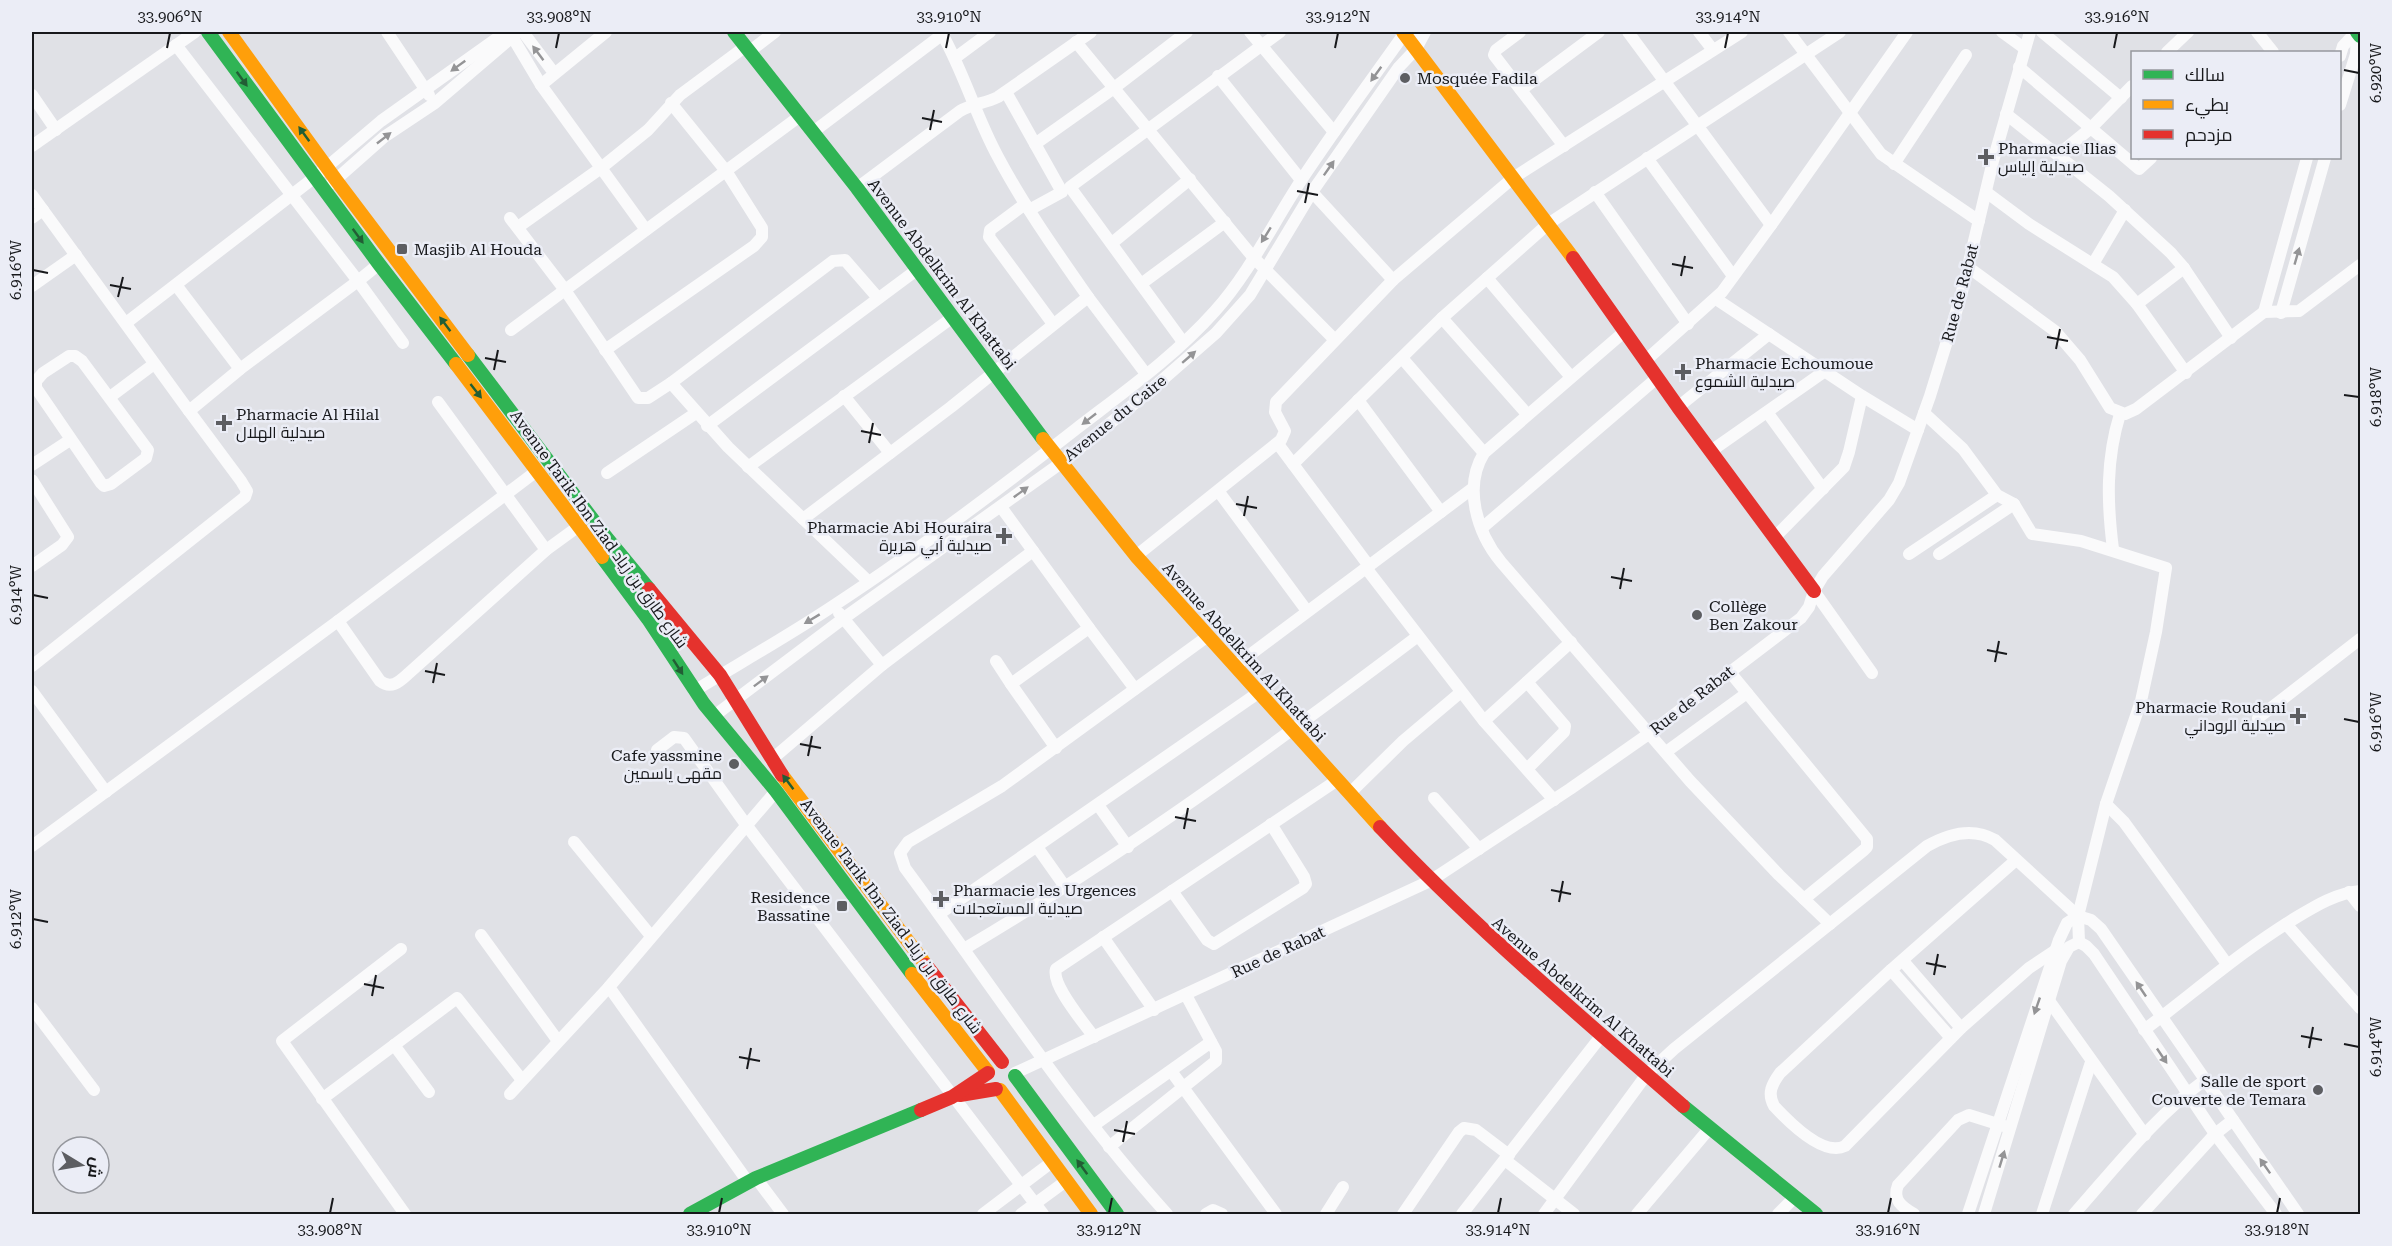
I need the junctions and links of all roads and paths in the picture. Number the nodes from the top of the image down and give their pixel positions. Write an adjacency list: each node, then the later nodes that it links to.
1 (195, 32): 33 (street)
2 (208, 32): 82 (main road, Avenue Tarik Ibn Ziad شارع طارق بن زياد, one-way to 82)
3 (229, 32): 79 (main road, Avenue Tarik Ibn Ziad شارع طارق بن زياد, one-way to 3)
4 (387, 32): 53 (street)
5 (606, 32): 46 (street)
6 (734, 32): 36 (main road, Avenue Abdelkrim Al Khattabi)
7 (775, 32): 36 (street)
8 (990, 32): 44 (street)
9 (1091, 32): 32 (street)
10 (1186, 32): 51 (street)
11 (1250, 32): 34 (street)
12 (1280, 32): 34 (street)
13 (1407, 32): 37 (main road); 69 (street, Avenue du Caire, one-way to 69)
14 (1425, 32): 37 (street, Avenue du Caire)
15 (1520, 32): 54 (street)
16 (1599, 32): 54 (street)
17 (1628, 32): 48 (street)
18 (1700, 32): 38 (street)
19 (1742, 32): 38 (street)
20 (1789, 32): 41 (street)
21 (1839, 32): 41 (street)
22 (1907, 32): 61 (street)
23 (2002, 32): 35 (street)
24 (2030, 32): 35 (street, Rue de Rabat)
25 (2042, 32): 57 (street)
26 (2188, 32): 39 (street)
27 (2257, 32): 40 (street)
28 (2356, 32): 31 (main road); 42 (street); 50 (street)
29 (514, 33): 46 (street, one-way to 29); 49 (street); 53 (street, one-way to 53); 58 (street)
30 (942, 33): 44 (street); 68 (street)
31 (2361, 36)
32 (1076, 42): 51 (street); 55 (street)
33 (176, 45): 66 (street); 94 (street)
34 (1262, 45): 47 (street); 69 (street)
35 (2024, 48): 45 (street, Rue de Rabat)
36 (748, 49): 59 (street); 63 (main road, Avenue Abdelkrim Al Khattabi)
37 (1416, 49): 83 (main road); 90 (street, Avenue du Caire, one-way to 37)
38 (1713, 50): 48 (street)
39 (2168, 51)
40 (2269, 51)
41 (1805, 53): 61 (street); 64 (street)
42 (2341, 53)
43 (1966, 55): 78 (street)
44 (955, 57): 60 (street)
45 (2019, 67): 62 (street, Rue de Rabat); 65 (street)
46 (554, 73): 49 (street)
47 (1218, 76): 67 (street); 86 (street)
48 (1666, 81): 64 (street); 72 (street)
49 (541, 84): 80 (street)
50 (2342, 85)
51 (1114, 88): 67 (street); 70 (street)
52 (2131, 88): 57 (street)
53 (425, 90): 58 (street); 79 (street)
54 (1521, 90): 72 (street)
55 (1006, 92): 60 (street); 70 (street)
56 (32, 95): 66 (street)
57 (2121, 98): 65 (street)
58 (435, 103): 85 (street, one-way to 58)
59 (671, 103): 80 (street); 81 (street)
60 (974, 103): 87 (street); 95 (street)
61 (1850, 112): 78 (street); 102 (street)
62 (2006, 114): 73 (street); 92 (street, Rue de Rabat)
63 (800, 116): 68 (main road, Avenue Abdelkrim Al Khattabi); 81 (street)
64 (1698, 125): 74 (street); 102 (street)
65 (2091, 128): 73 (street); 75 (street)
66 (56, 130): 71 (street)
67 (1149, 130): 84 (street); 88 (street)
68 (813, 132): 87 (main road, Avenue Abdelkrim Al Khattabi)
69 (1334, 132): 86 (street, Avenue du Caire)
70 (1035, 144): 88 (street)
71 (32, 146)
72 (1564, 146): 83 (street)
73 (2059, 154): 97 (street)
74 (1647, 158): 91 (street); 114 (street)
75 (2150, 159)
76 (2307, 159): 126 (street)
77 (2325, 159): 127 (street, one-way to 77)
78 (1894, 164): 99 (street)
79 (327, 166): 82 (street); 85 (main road, Avenue Tarik Ibn Ziad شارع طارق بن زياد)
80 (601, 168): 103 (street); 121 (street)
81 (726, 171): 103 (street); 140 (street)
82 (315, 177): 89 (main road, Avenue Tarik Ibn Ziad شارع طارق بن زياد); 94 (street)
83 (1513, 178): 101 (main road); 116 (street)
84 (1190, 179): 100 (street); 104 (street)
85 (336, 180): 89 (street); 216 (main road, Avenue Tarik Ibn Ziad شارع طارق بن زياد, one-way to 85)
86 (1301, 180): 106 (street, Avenue du Caire, one-way to 106)
87 (857, 188): 112 (main road, Avenue Abdelkrim Al Khattabi)
88 (1066, 189): 95 (street); 104 (street)
89 (325, 190): 107 (main road, Avenue Tarik Ibn Ziad شارع طارق بن زياد, one-way to 107)
90 (1312, 192): 113 (street, Avenue du Caire); 116 (street)
91 (1595, 192): 101 (street); 132 (street)
92 (1986, 192): 99 (street, Rue de Rabat); 108 (street)
93 (32, 195): 96 (street)
94 (291, 195): 117 (street); 120 (street)
95 (1027, 207): 122 (street); 131 (street)
96 (43, 210): 98 (street); 105 (street)
97 (2125, 210): 108 (street); 111 (street)
98 (32, 218)
99 (1979, 221): 110 (street, Rue de Rabat)
100 (1225, 222): 106 (street); 118 (street)
101 (1548, 224): 115 (street); 134 (main road)
102 (1771, 225): 114 (street)
103 (646, 230): 121 (street)
104 (1112, 243): 118 (street)
105 (76, 255): 119 (street); 130 (street)
106 (1253, 257): 113 (street); 138 (street, Avenue du Caire)
107 (378, 264): 117 (street); 176 (main road, Avenue Tarik Ibn Ziad شارع طارق بن زياد, one-way to 176)
108 (2094, 264): 125 (street)
109 (2361, 265): 127 (street)
110 (1968, 267): 161 (street, Rue de Rabat); 163 (street)
111 (2184, 268): 125 (street); 136 (street)
112 (918, 269): 123 (street); 128 (main road, Avenue Abdelkrim Al Khattabi)
113 (1266, 270): 137 (street); 172 (street, Avenue du Caire, one-way to 113)
114 (1733, 276): 124 (street)
115 (1487, 278): 129 (street); 149 (street)
116 (1393, 280): 137 (street)
117 (358, 281): 139 (street); 144 (street)
118 (1141, 284): 138 (street)
119 (32, 285)
120 (176, 285): 130 (street); 144 (street)
121 (565, 290): 133 (street); 140 (street)
122 (1088, 297): 131 (street); 148 (street)
123 (878, 298): 151 (street); 164 (street)
124 (1716, 299): 132 (street); 135 (street)
125 (2137, 304): 147 (street)
126 (2264, 312): 127 (street); 136 (street)
127 (2281, 313)
128 (953, 317): 146 (main road, Avenue Abdelkrim Al Khattabi); 152 (street)
129 (1442, 318): 141 (street); 162 (street)
130 (126, 323): 143 (street)
131 (1053, 324): 146 (street)
132 (1688, 324): 142 (street)
133 (511, 330)
134 (1624, 332): 142 (main road); 149 (street)
135 (1769, 334): 145 (street); 157 (street)
136 (2230, 338): 147 (street)
137 (1334, 339): 167 (street)
138 (1183, 342): 148 (street, Avenue du Caire)
139 (403, 343)
140 (604, 350): 151 (street)
141 (1402, 358): 155 (street); 171 (street)
142 (1645, 361): 150 (main road)
143 (154, 364): 154 (street); 158 (street)
144 (240, 369): 158 (street)
145 (1825, 371): 153 (street); 159 (street)
146 (994, 372): 168 (main road, Avenue Abdelkrim Al Khattabi); 170 (street)
147 (2186, 373): 163 (street)
148 (1146, 374): 168 (street, Avenue du Caire, one-way to 168)
149 (1571, 377): 162 (street)
150 (1657, 378): 157 (main road); 189 (street)
151 (671, 383): 160 (street)
152 (844, 396): 170 (street); 175 (street)
153 (1862, 396): 165 (street); 180 (street)
154 (110, 397): 166 (street); 166 (street)
155 (1358, 400): 173 (street); 186 (street)
156 (438, 402): 182 (street)
157 (1678, 407): 169 (main road)
158 (189, 411): 212 (street)
159 (1767, 412): 169 (street); 180 (street)
160 (696, 413): 164 (street); 177 (street)
161 (1924, 413): 165 (street, Rue de Rabat); 183 (street)
162 (1527, 414): 171 (street)
163 (2120, 414): 191 (street)
164 (707, 426): 175 (street)
165 (1918, 430): 200 (street, Rue de Rabat)
166 (70, 440): 174 (street)
167 (1278, 444): 173 (street); 181 (street)
168 (1051, 448): 172 (main road, Avenue Abdelkrim Al Khattabi); 199 (street, Avenue du Caire)
169 (1711, 451): 190 (main road)
170 (890, 453): 187 (street)
171 (1484, 453): 179 (street)
172 (1061, 462): 185 (street, Avenue du Caire, one-way to 172); 196 (main road, Avenue Abdelkrim Al Khattabi)
173 (1293, 464): 198 (street)
174 (32, 465)
175 (748, 467): 187 (street)
176 (538, 470): 182 (street); 188 (main road, Avenue Tarik Ibn Ziad شارع طارق بن زياد)
177 (607, 473)
178 (32, 480): 197 (street)
179 (1473, 488): 186 (street); 189 (street)
180 (1823, 489): 190 (street)
181 (1219, 492): 196 (street); 202 (street)
182 (506, 495): 192 (street); 204 (street)
183 (1997, 495): 184 (street); 194 (street)
184 (2014, 504): 191 (street); 195 (street)
185 (1001, 507): 193 (street); 203 (street, Avenue du Caire)
186 (1441, 512): 198 (street)
187 (803, 519): 199 (street)
188 (579, 526): 192 (street); 221 (main road, Avenue Tarik Ibn Ziad شارع طارق بن زياد, one-way to 221)
189 (1482, 528): 209 (street)
190 (1775, 537): 200 (main road)
191 (2113, 549): 242 (street)
192 (546, 550): 204 (street)
193 (1034, 552): 205 (street); 211 (street)
194 (1909, 554)
195 (1939, 554)
196 (1136, 556): 206 (main road, Avenue Abdelkrim Al Khattabi)
197 (32, 566)
198 (1367, 567): 202 (street); 207 (street)
199 (868, 581): 201 (street, Avenue du Caire)
200 (1814, 591): 214 (street, Rue de Rabat); 215 (street)
201 (833, 606): 203 (street); 216 (street, Avenue du Caire, one-way to 216)
202 (1307, 611): 213 (street)
203 (844, 618): 211 (street); 225 (street, Avenue du Caire, one-way to 203)
204 (338, 621): 238 (street)
205 (1089, 628): 218 (street); 219 (street)
206 (1208, 636): 213 (main road, Avenue Abdelkrim Al Khattabi); 219 (street)
207 (1418, 636): 222 (street); 229 (street)
208 (2361, 639): 227 (street)
209 (1571, 642): 217 (street); 230 (street)
210 (996, 661): 218 (street)
211 (882, 665): 234 (street)
212 (32, 666)
213 (1235, 666): 223 (main road, Avenue Abdelkrim Al Khattabi)
214 (1729, 671): 224 (street); 230 (street, Rue de Rabat)
215 (1872, 673)
216 (720, 675): 221 (street, Avenue du Caire); 225 (main road, Avenue Tarik Ibn Ziad شارع طارق بن زياد)
217 (1527, 682): 228 (street); 235 (street)
218 (1011, 684): 231 (street)
219 (1135, 689): 231 (street)
220 (32, 691): 238 (street)
221 (694, 691): 226 (main road, Avenue Tarik Ibn Ziad شارع طارق بن زياد)
222 (1461, 692): 228 (street); 239 (street)
223 (1258, 693): 229 (main road, Avenue Abdelkrim Al Khattabi); 243 (street)
224 (1747, 693): 233 (street); 256 (street)
225 (735, 701): 226 (street, Avenue du Caire); 234 (main road, Avenue Tarik Ibn Ziad شارع طارق بن زياد)
226 (714, 716): 237 (main road, Avenue Tarik Ibn Ziad شارع طارق بن زياد)
227 (2258, 718)
228 (1484, 721): 235 (street)
229 (1293, 730): 236 (main road, Avenue Abdelkrim Al Khattabi); 248 (street)
230 (1650, 733): 233 (street); 241 (street, Rue de Rabat)
231 (1056, 748): 258 (street)
232 (657, 750): 245 (street)
233 (1666, 752): 256 (street)
234 (771, 760): 288 (main road, Avenue Tarik Ibn Ziad شارع طارق بن زياد, one-way to 234)
235 (1527, 769): 241 (street)
236 (1336, 781): 239 (main road, Avenue Abdelkrim Al Khattabi); 244 (street)
237 (776, 791): 245 (street); 291 (main road, Avenue Tarik Ibn Ziad شارع طارق بن زياد)
238 (106, 792): 247 (street)
239 (1349, 794): 252 (main road, Avenue Abdelkrim Al Khattabi)
240 (1434, 798): 250 (street)
241 (1554, 800): 250 (street, Rue de Rabat)
242 (2106, 804): 259 (street); 270 (street)
243 (1098, 805): 248 (street); 249 (street)
244 (1271, 824): 254 (street); 254 (street)
245 (747, 826): 263 (street); 302 (street)
246 (574, 842): 263 (street)
247 (32, 846)
248 (1128, 847): 253 (street)
249 (1037, 848): 253 (street); 258 (street)
250 (1479, 849): 252 (street, Rue de Rabat)
251 (2016, 860): 259 (street); 260 (street); 269 (street)
252 (1430, 881): 273 (street, Rue de Rabat); 281 (main road, Avenue Abdelkrim Al Khattabi)
253 (1066, 888): 267 (street)
254 (1172, 891): 264 (street)
255 (2355, 892): 257 (street); 261 (street)
256 (1804, 899): 260 (street)
257 (2361, 906)
258 (939, 914): 267 (street)
259 (2078, 916): 265 (street); 268 (street); 278 (street, one-way to 259)
260 (1830, 924): 292 (street)
261 (2286, 924): 270 (street); 276 (street)
262 (481, 935): 284 (street)
263 (651, 936): 272 (street)
264 (1103, 937): 277 (street); 282 (street)
265 (2079, 942): 274 (street); 280 (street)
266 (401, 949): 303 (street)
267 (964, 949): 287 (street)
268 (2056, 950): 279 (street); 305 (street, one-way to 305)
269 (1903, 961): 271 (street); 279 (street)
270 (2227, 964): 278 (street)
271 (1891, 970): 283 (street); 283 (street)
272 (609, 987): 284 (street); 314 (street)
273 (1186, 995): 277 (street, Rue de Rabat); 285 (street)
274 (2050, 1002): 289 (street); 308 (street)
275 (32, 1008): 297 (street)
276 (2361, 1008)
277 (1154, 1010): 282 (street, Rue de Rabat)
278 (2161, 1018): 280 (street); 295 (street)
279 (1961, 1028): 283 (street)
280 (2144, 1030): 300 (street, one-way to 300)
281 (1602, 1035): 292 (main road, Avenue Abdelkrim Al Khattabi); 312 (street)
282 (1094, 1037): 287 (street, Rue de Rabat)
283 (1951, 1038)
284 (558, 1041): 294 (street)
285 (1211, 1042): 290 (street); 296 (street)
286 (394, 1045): 294 (street); 299 (street); 303 (street)
287 (1044, 1060): 293 (street, Rue de Rabat); 306 (street)
288 (1002, 1062): 291 (main road); 293 (main road)
289 (2091, 1062): 310 (street); 344 (street)
290 (1171, 1071): 296 (street); 306 (street)
291 (988, 1072): 298 (main road); 302 (main road)
292 (1647, 1074): 307 (main road, Avenue Abdelkrim Al Khattabi); 319 (street)
293 (1015, 1075): 298 (main road); 328 (main road, one-way to 293)
294 (522, 1080): 301 (street)
295 (2205, 1080): 300 (street); 304 (street)
296 (1183, 1088): 311 (street); 332 (street)
297 (94, 1090)
298 (998, 1090): 302 (main road); 313 (main road)
299 (429, 1092)
300 (2187, 1093): 309 (street); 310 (street)
301 (510, 1094)
302 (954, 1096): 314 (main road); 316 (street)
303 (322, 1099): 322 (street)
304 (2233, 1120): 309 (street); 348 (street, one-way to 304)
305 (1998, 1123): 308 (street); 341 (street); 342 (street)
306 (1094, 1125): 311 (street)
307 (1709, 1129): 318 (main road, Avenue Abdelkrim Al Khattabi); 338 (street)
308 (2011, 1130): 343 (street, one-way to 308)
309 (2215, 1134): 346 (street); 347 (street)
310 (2145, 1135): 345 (street)
311 (1109, 1147): 329 (street)
312 (1507, 1157): 319 (street); 334 (street); 335 (street)
313 (1052, 1162): 315 (main road); 316 (street)
314 (752, 1180): 321 (main road); 324 (street)
315 (1066, 1181): 320 (street); 327 (main road)
316 (1020, 1186): 320 (street); 325 (street)
317 (1343, 1187): 333 (street)
318 (1795, 1197): 339 (street); 340 (main road, Avenue Abdelkrim Al Khattabi)
319 (1555, 1200): 336 (street); 337 (street)
320 (1039, 1209): 326 (street)
321 (705, 1211): 323 (main road)
322 (405, 1215)
323 (690, 1215)
324 (783, 1215)
325 (983, 1215)
326 (1021, 1215)
327 (1091, 1215)
328 (1116, 1215)
329 (1167, 1215)
330 (1206, 1215): 331 (street)
331 (1222, 1215)
332 (1276, 1215)
333 (1326, 1215)
334 (1403, 1215)
335 (1462, 1215)
336 (1544, 1215)
337 (1574, 1215)
338 (1637, 1215)
339 (1778, 1215)
340 (1816, 1215)
341 (1914, 1215)
342 (1968, 1215)
343 (1984, 1215)
344 (2042, 1215)
345 (2074, 1215)
346 (2142, 1215)
347 (2276, 1215)
348 (2298, 1215)

